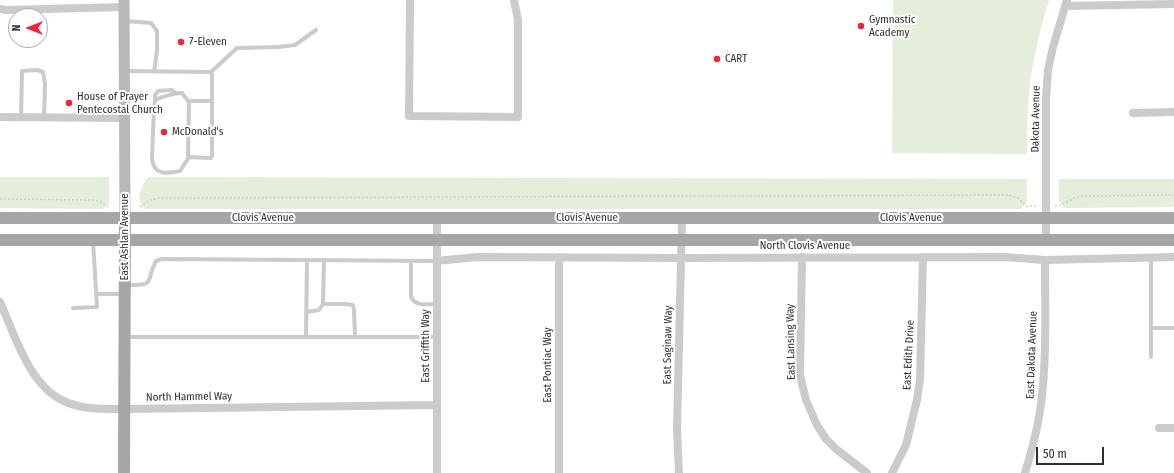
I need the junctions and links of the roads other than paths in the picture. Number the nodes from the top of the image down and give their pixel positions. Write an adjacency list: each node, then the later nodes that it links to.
1 (410, 0): 2 (street)
2 (514, 0)
3 (1066, 3): 5 (street); 23 (street, Dakota Avenue)
4 (124, 4): 6 (street); 7 (main road, East Ashlan Avenue)
5 (1174, 4)
6 (0, 9)
7 (124, 21): 9 (main road, East Ashlan Avenue); 10 (lane)
8 (316, 30): 11 (lane)
9 (124, 71): 10 (lane); 21 (main road, East Ashlan Avenue)
10 (154, 72): 11 (lane)
11 (211, 72): 14 (lane)
12 (176, 93): 13 (lane); 13 (lane); 15 (lane)
13 (155, 100): 22 (lane)
14 (212, 101): 15 (lane); 22 (lane)
15 (189, 102): 22 (lane)
16 (1174, 112): 17 (street)
17 (1133, 113)
18 (21, 117): 19 (street); 19 (lane); 20 (street)
19 (44, 117): 21 (street)
20 (0, 118)
21 (125, 118): 24 (main road, East Ashlan Avenue)
22 (189, 157)
23 (1046, 212): 27 (main road, Clovis Avenue); 28 (main road, Clovis Avenue); 34 (street, Dakota Avenue)
24 (125, 213): 25 (main road, Clovis Avenue); 26 (main road, Clovis Avenue); 31 (main road, East Ashlan Avenue)
25 (0, 218)
26 (437, 218): 27 (main road, Clovis Avenue); 32 (street, East Griffith Way)
27 (682, 218): 33 (street, East Saginaw Way)
28 (1174, 218)
29 (0, 240): 30 (main road, Clovis Avenue)
30 (93, 240): 31 (main road, Clovis Avenue); 48 (lane)
31 (125, 240): 32 (main road, Clovis Avenue); 47 (main road, East Ashlan Avenue)
32 (436, 240): 33 (main road, Clovis Avenue); 46 (street, East Griffith Way)
33 (681, 240): 34 (main road, Clovis Avenue); 40 (street, East Saginaw Way)
34 (1046, 240): 35 (main road, Clovis Avenue)
35 (1174, 240)
36 (559, 257): 40 (street, North Clovis Avenue); 46 (street, North Clovis Avenue); 67 (street, East Pontiac Way)
37 (802, 257): 38 (street, North Clovis Avenue); 40 (street, North Clovis Avenue); 69 (street, East Lansing Way)
38 (923, 257): 44 (street, North Clovis Avenue); 70 (street, East Edith Drive)
39 (1174, 257): 41 (street, North Clovis Avenue)
40 (681, 258): 68 (street, East Saginaw Way)
41 (1151, 258): 44 (street, North Clovis Avenue); 54 (lane)
42 (307, 260): 43 (lane); 47 (lane); 53 (lane)
43 (324, 260): 45 (lane); 50 (lane)
44 (1045, 260): 71 (street, East Dakota Avenue)
45 (411, 261): 46 (lane); 51 (lane)
46 (436, 261): 51 (street, East Griffith Way)
47 (125, 289): 48 (lane); 56 (main road, East Ashlan Avenue)
48 (97, 294): 52 (lane)
49 (0, 302): 62 (street, North Hammel Way)
50 (323, 304): 53 (lane); 58 (lane)
51 (437, 304): 59 (street, East Griffith Way)
52 (73, 308)
53 (307, 312): 57 (lane)
54 (1151, 328): 55 (lane); 60 (lane)
55 (1174, 328)
56 (124, 337): 57 (lane); 62 (main road, East Ashlan Avenue)
57 (306, 337): 58 (lane)
58 (355, 337): 59 (lane)
59 (437, 337): 61 (street, East Griffith Way)
60 (1151, 357)
61 (437, 405): 62 (street, North Hammel Way); 66 (street, East Griffith Way)
62 (124, 409): 65 (main road, East Ashlan Avenue)
63 (1159, 428): 64 (street)
64 (1174, 428)
65 (124, 473)
66 (437, 473)
67 (559, 473)
68 (679, 473)
69 (867, 473)
70 (892, 473)
71 (1025, 473)

